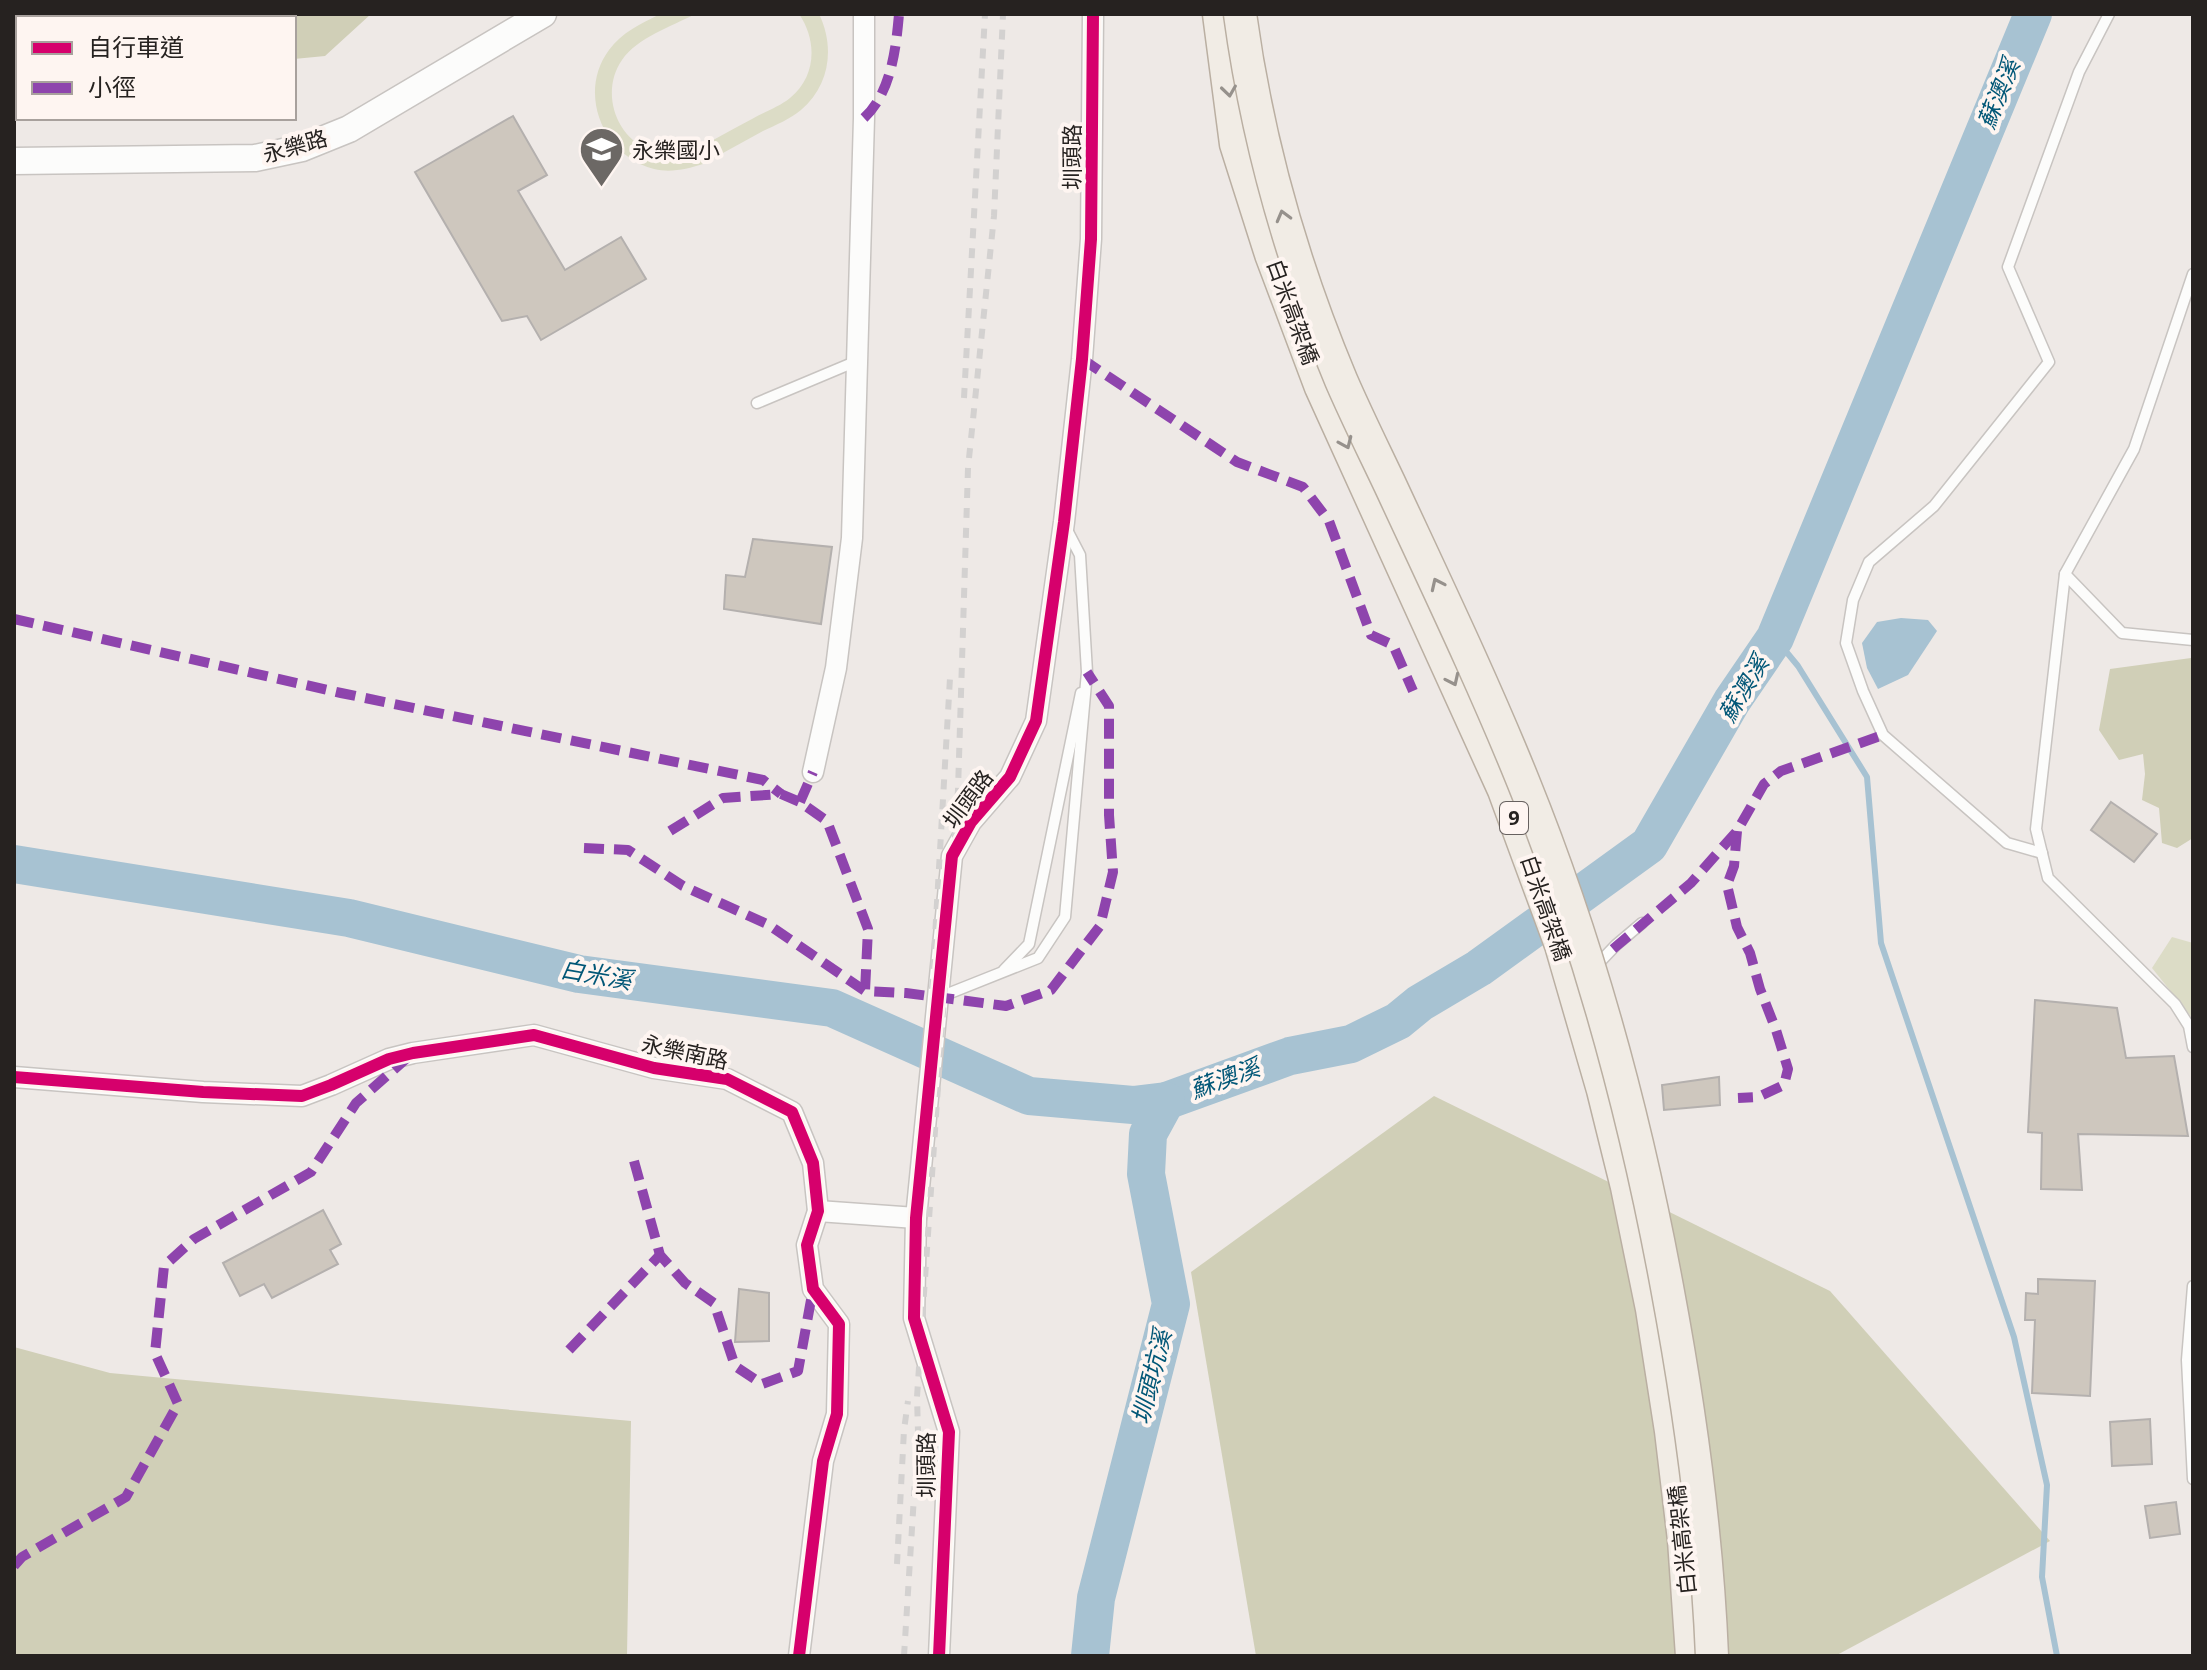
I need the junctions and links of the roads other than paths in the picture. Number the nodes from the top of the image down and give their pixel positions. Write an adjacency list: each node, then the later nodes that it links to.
1 (543, 14): 7 (street, 永樂路)
2 (864, 14): 9 (street)
3 (1093, 14): 11 (street, 圳頭路)
4 (1219, 14): 19 (main road, 白米高架橋 / 9, one-way to 19)
5 (1240, 14): 19 (main road, 白米高架橋 / 9, one-way to 5, bridge)
6 (2109, 14): 16 (lane)
7 (14, 161)
8 (2193, 274): 12 (lane)
9 (857, 361): 10 (lane); 15 (street)
10 (757, 403)
11 (1064, 522): 14 (lane); 25 (street, 圳頭路)
12 (2065, 574): 13 (lane); 16 (lane)
13 (2193, 640)
14 (1087, 672): 18 (lane); 18 (lane)
15 (813, 772)
16 (2042, 853): 21 (lane)
17 (1642, 923): 19 (lane)
18 (1001, 974): 20 (lane)
19 (1581, 975): 30 (main road, 白米高架橋 / 9); 31 (main road, 白米高架橋 / 9, bridge)
20 (940, 997)
21 (2191, 1027): 22 (lane)
22 (2193, 1047)
23 (14, 1077): 24 (street, 永樂南路)
24 (818, 1211): 25 (street); 28 (street, 永樂南路)
25 (916, 1218): 29 (street, 圳頭路)
26 (2193, 1286): 27 (lane)
27 (2193, 1479)
28 (799, 1656)
29 (939, 1656)
30 (1692, 1656)
31 (1712, 1656)

